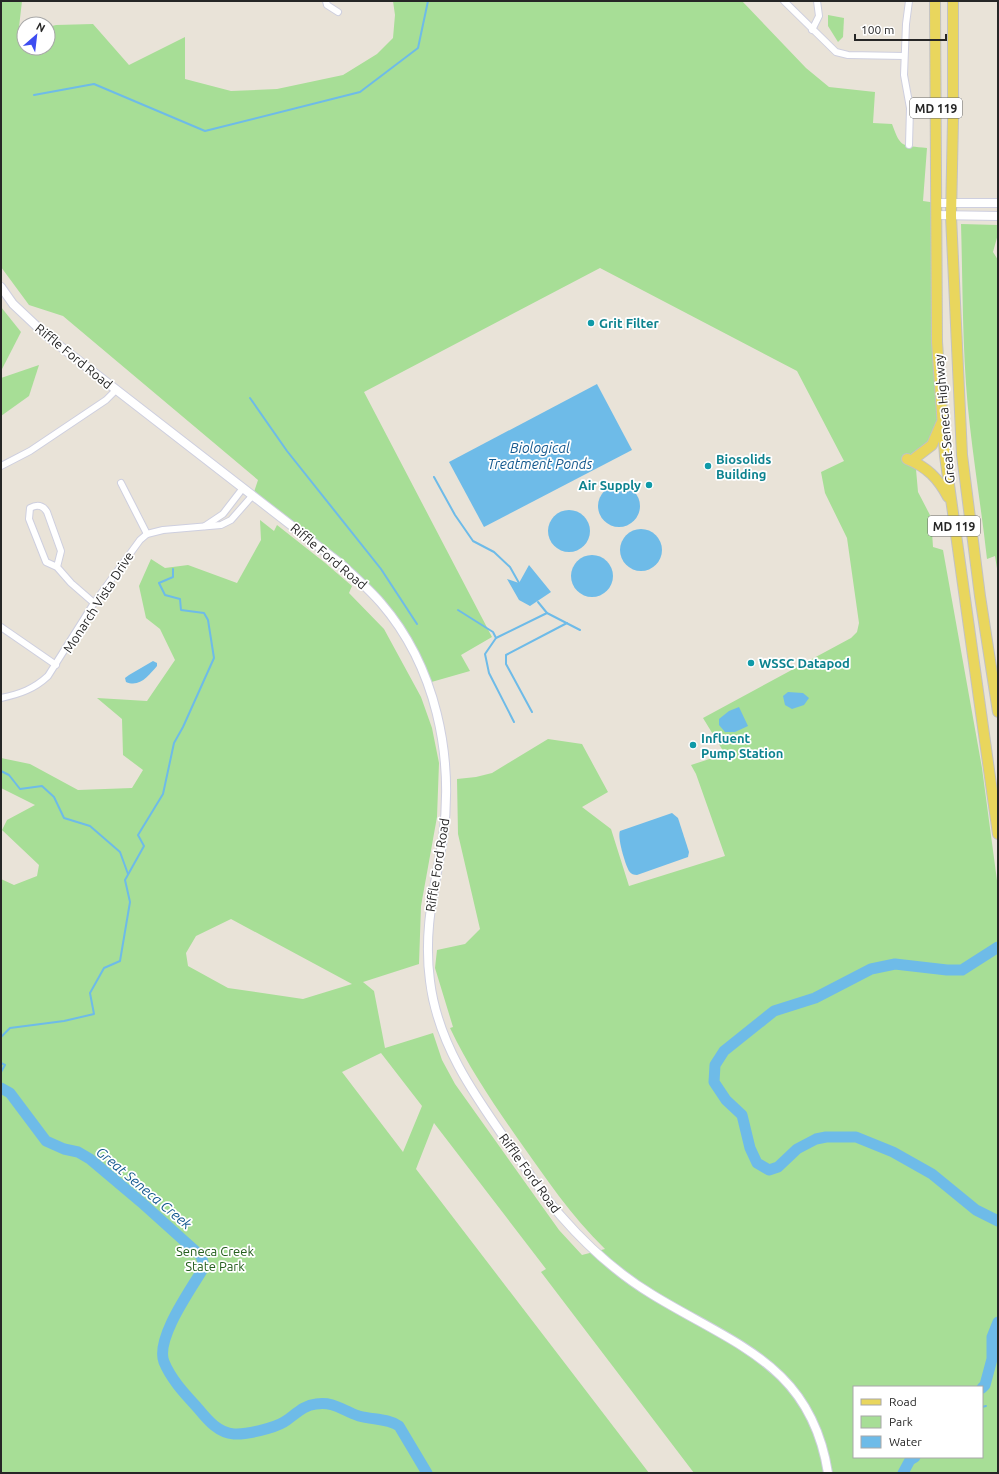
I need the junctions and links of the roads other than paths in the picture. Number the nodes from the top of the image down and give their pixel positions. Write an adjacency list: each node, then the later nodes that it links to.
1 (326, 1): 7 (street)
2 (784, 1): 8 (street)
3 (818, 1): 8 (street)
4 (908, 1): 9 (street)
5 (935, 1): 11 (main road, Great Seneca Highway / MD 119)
6 (953, 1): 13 (main road, Great Seneca Highway / MD 119)
7 (338, 12)
8 (812, 30): 9 (street)
9 (904, 56): 10 (street)
10 (909, 145)
11 (937, 203): 13 (street); 14 (main road, Great Seneca Highway / MD 119)
12 (998, 203): 13 (street)
13 (952, 204): 15 (main road, Great Seneca Highway / MD 119)
14 (936, 215): 15 (street); 19 (main road, Great Seneca Highway / MD 119)
15 (951, 216): 16 (street); 32 (main road, Great Seneca Highway / MD 119)
16 (998, 216)
17 (1, 287): 18 (street, Riffle Ford Road)
18 (116, 390): 20 (street); 22 (street, Riffle Ford Road)
19 (942, 420): 24 (main road, Great Seneca Highway / MD 119); 24 (main road)
20 (1, 466)
21 (121, 483): 26 (street)
22 (243, 488): 23 (street, Riffle Ford Road); 25 (street)
23 (253, 496): 25 (street); 34 (street, Riffle Ford Road)
24 (952, 506): 33 (main road, Great Seneca Highway / MD 119)
25 (205, 526): 26 (street)
26 (147, 534): 28 (street, Monarch Vista Drive)
27 (57, 567): 27 (street); 28 (street)
28 (94, 603): 30 (street, Monarch Vista Drive)
29 (1, 627): 30 (street)
30 (56, 665): 31 (street, Monarch Vista Drive)
31 (1, 698)
32 (998, 712)
33 (998, 834)
34 (828, 1473)

